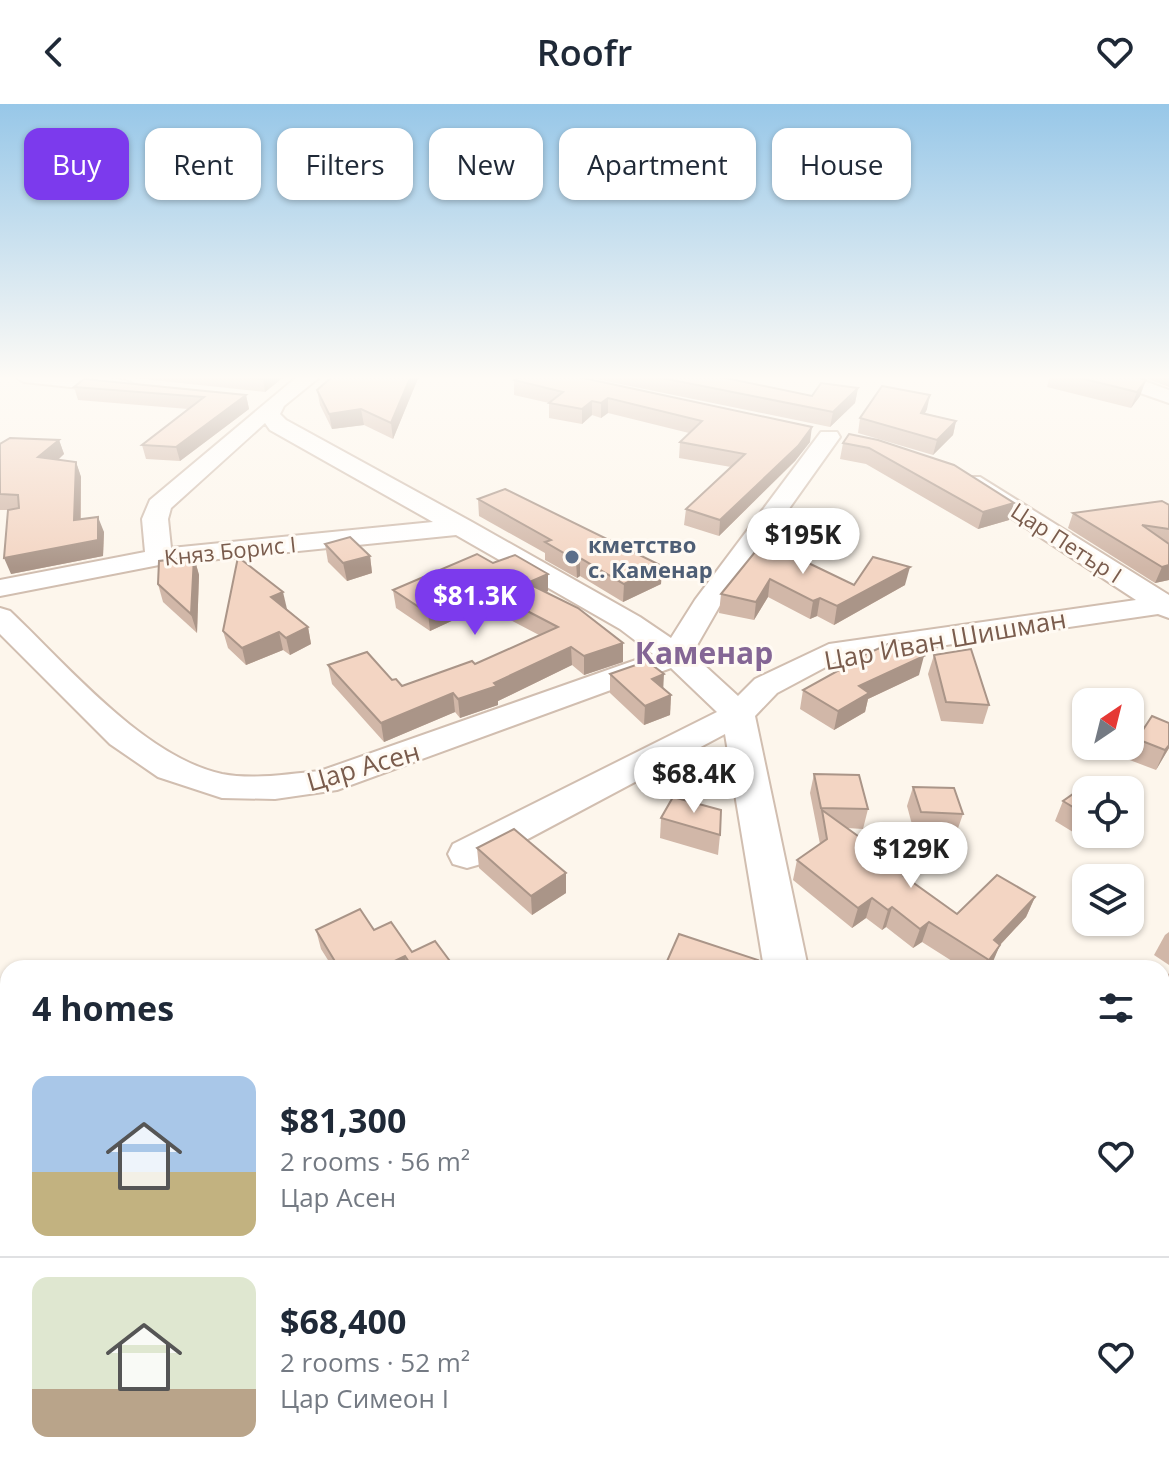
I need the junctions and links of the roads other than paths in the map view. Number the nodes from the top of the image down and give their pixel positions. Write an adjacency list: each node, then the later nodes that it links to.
1 (233, 440): 8 (street)
2 (305, 440): 7 (street)
3 (827, 440): 12 (street)
4 (842, 440): 5 (street)
5 (856, 443)
6 (945, 469): 10 (street, Цар Петър I)
7 (463, 527): 8 (street, Княз Борис I); 12 (street)
8 (159, 557): 9 (street, Княз Борис I)
9 (0, 588)
10 (1166, 606): 13 (street, Цар Иван Шишман)
11 (0, 617): 12 (street, Цар Асен)
12 (676, 656): 13 (street)
13 (738, 714): 14 (street, Цар Иван Шишман); 15 (street)
14 (467, 854)
15 (784, 960)

